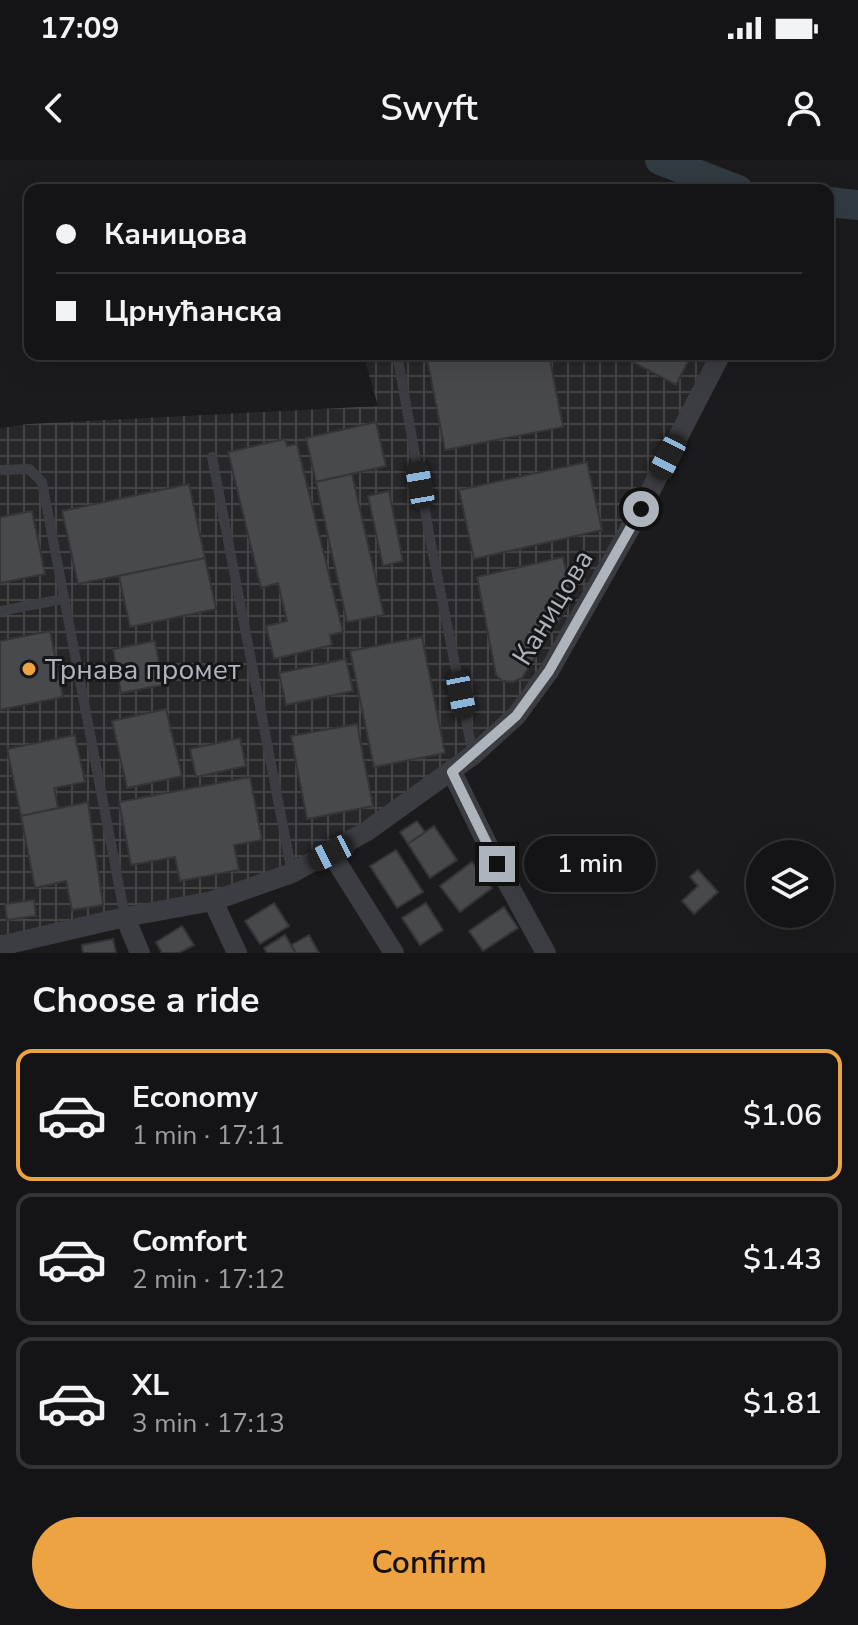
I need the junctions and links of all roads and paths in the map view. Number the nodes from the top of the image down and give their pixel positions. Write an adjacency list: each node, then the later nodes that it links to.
1 (398, 360): 7 (lane)
2 (718, 360): 7 (street, Каницова)
3 (212, 457): 10 (lane)
4 (0, 470): 5 (lane)
5 (63, 599): 6 (lane); 12 (lane)
6 (0, 611)
7 (473, 755): 8 (street, Каницова)
8 (452, 772): 9 (street, Каницова); 17 (street)
9 (331, 853): 10 (street, Каницова); 16 (street)
10 (292, 873): 11 (street, Каницова)
11 (213, 901): 12 (street, Каницова); 15 (street)
12 (125, 917): 13 (street, Каницова); 14 (street)
13 (0, 946)
14 (140, 953)
15 (237, 953)
16 (394, 953)
17 (546, 953)

